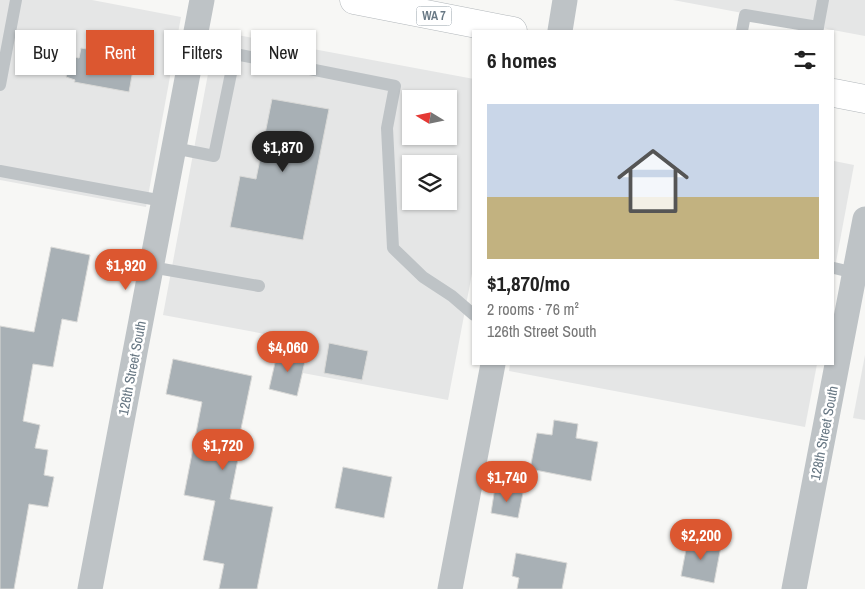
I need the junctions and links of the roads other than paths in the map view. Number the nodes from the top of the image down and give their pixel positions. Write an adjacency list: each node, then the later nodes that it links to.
1 (16, 0): 11 (lane)
2 (202, 0): 14 (street, 126th Street South)
3 (354, 0): 6 (main road, WA 7)
4 (565, 0): 9 (street)
5 (823, 0): 7 (lane)
6 (400, 4): 8 (main road, WA 7)
7 (818, 29): 10 (lane)
8 (509, 30)
9 (560, 30)
10 (742, 30)
11 (0, 84)
12 (834, 93): 13 (main road)
13 (865, 99)
14 (174, 148): 16 (street, 126th Street South); 21 (lane)
15 (0, 171): 16 (lane)
16 (163, 202): 18 (street, 126th Street South)
17 (865, 221): 19 (street, 128th Street South)
18 (151, 267): 20 (lane); 25 (street, 126th Street South)
19 (844, 270): 22 (street, 128th Street South)
20 (259, 286)
21 (472, 313)
22 (834, 334)
23 (493, 365): 26 (street)
24 (829, 365): 27 (street, 128th Street South)
25 (90, 589)
26 (450, 589)
27 (794, 589)

